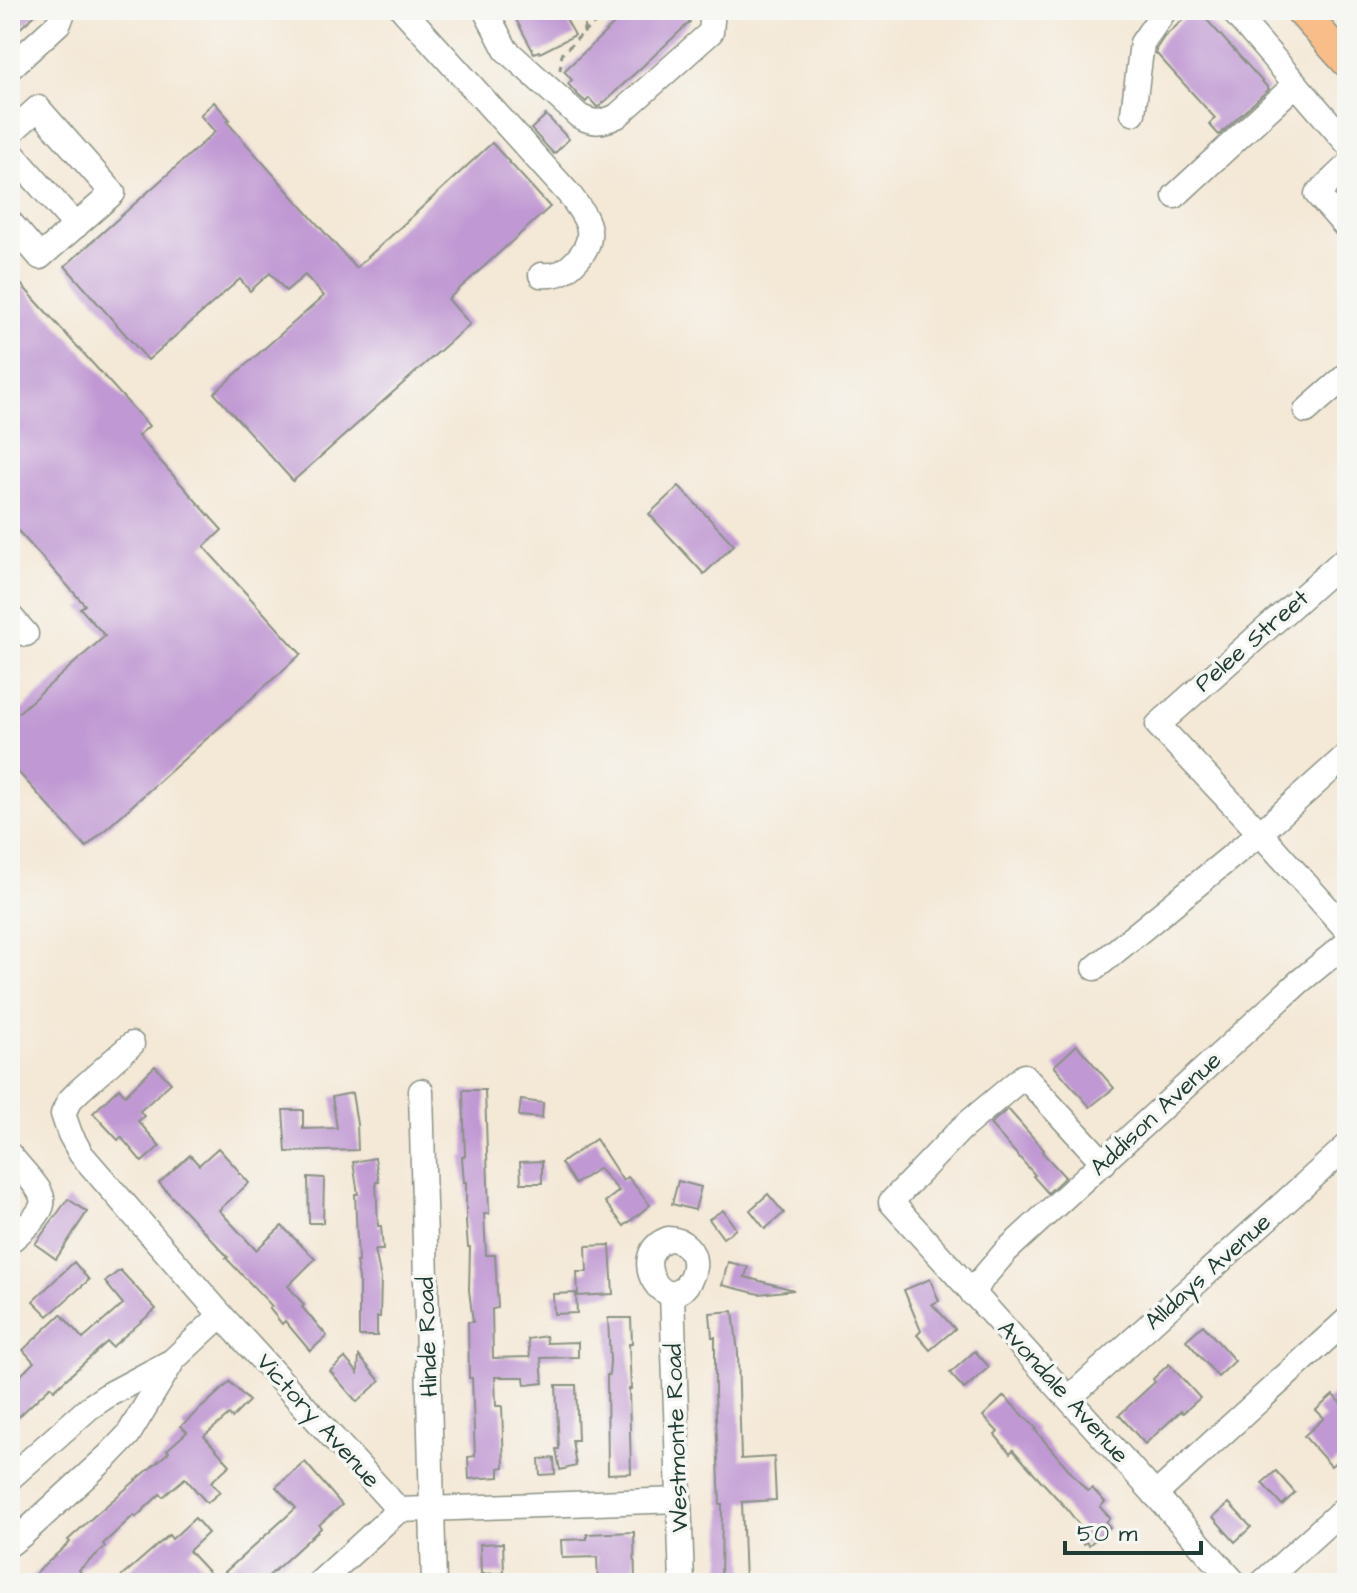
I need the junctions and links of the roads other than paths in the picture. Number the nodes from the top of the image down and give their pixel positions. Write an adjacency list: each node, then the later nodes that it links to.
1 (64, 10): 9 (street)
2 (403, 10): 20 (street)
3 (485, 10): 4 (street)
4 (713, 10)
5 (1165, 10): 11 (street)
6 (1232, 10): 10 (street)
7 (1300, 10): 8 (main road)
8 (1347, 62)
9 (10, 68)
10 (1296, 84): 13 (street); 16 (street)
11 (1133, 113)
12 (10, 133): 18 (street)
13 (1347, 143)
14 (10, 151): 18 (street)
15 (1347, 166): 19 (street)
16 (1175, 196)
17 (10, 222): 18 (street)
18 (76, 226)
19 (1347, 228)
20 (541, 275)
21 (1347, 375): 22 (street)
22 (1306, 411)
23 (1347, 557): 25 (street, Pelee Street)
24 (1347, 755): 25 (street)
25 (1260, 833): 26 (street); 28 (street)
26 (1347, 930)
27 (1347, 943): 33 (street, Addison Avenue)
28 (1095, 968)
29 (132, 1044): 37 (street, Victory Avenue)
30 (421, 1091): 45 (street, Hinde Road)
31 (1347, 1146): 40 (street, Alldays Avenue)
32 (10, 1155): 34 (street)
33 (1104, 1163): 36 (street, Addison Avenue); 36 (street, Avondale Avenue)
34 (10, 1241)
35 (672, 1294): 43 (street, Westmonte Road)
36 (973, 1294): 40 (street, Avondale Avenue)
37 (221, 1315): 39 (street); 46 (street, Victory Avenue)
38 (1347, 1320): 42 (street)
39 (172, 1361): 41 (street); 47 (street)
40 (1069, 1398): 42 (street, Avondale Avenue)
41 (10, 1478)
42 (1155, 1495): 51 (street, Avondale Avenue)
43 (679, 1500): 45 (street, Victory Avenue); 50 (street, Westmonte Road)
44 (1347, 1506): 52 (street)
45 (434, 1508): 46 (street, Victory Avenue); 49 (street, Hinde Road)
46 (399, 1510): 48 (street)
47 (10, 1544)
48 (319, 1583)
49 (434, 1583)
50 (682, 1583)
51 (1235, 1583)
52 (1262, 1583)

